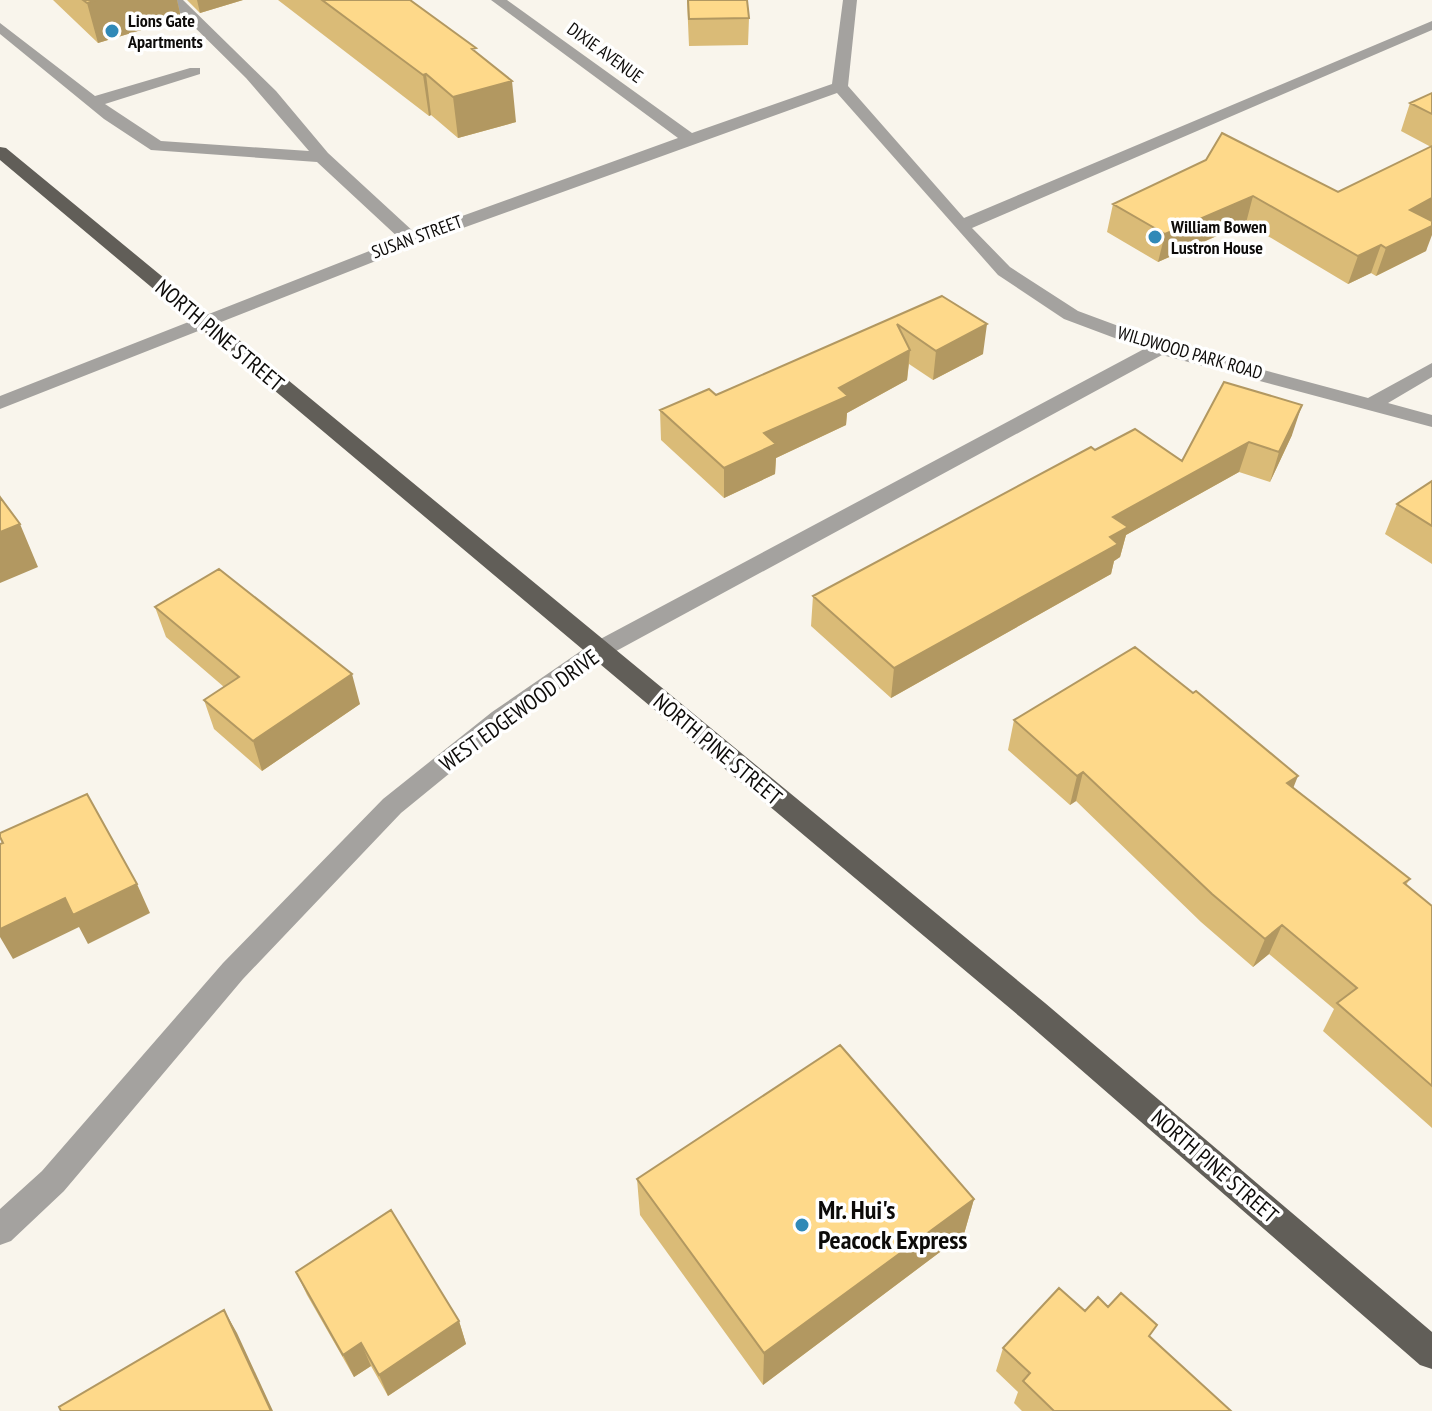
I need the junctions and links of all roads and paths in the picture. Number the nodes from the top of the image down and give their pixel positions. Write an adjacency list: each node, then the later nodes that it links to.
1 (174, 0): 11 (street)
2 (498, 0): 9 (street, DIXIE AVENUE)
3 (850, 0): 7 (street)
4 (1432, 25): 12 (street)
5 (0, 27): 8 (street)
6 (195, 71): 8 (street)
7 (840, 87): 9 (street, SUSAN STREET); 12 (street, WILDWOOD PARK ROAD)
8 (93, 102): 11 (street)
9 (689, 139): 13 (street, SUSAN STREET)
10 (0, 152): 14 (main road, NORTH PINE STREET)
11 (322, 157): 13 (street)
12 (961, 226): 15 (street, WILDWOOD PARK ROAD)
13 (411, 239): 14 (street, SUSAN STREET)
14 (200, 319): 17 (street, SUSAN STREET); 20 (main road, NORTH PINE STREET)
15 (1160, 348): 18 (street, WILDWOOD PARK ROAD); 20 (street, WEST EDGEWOOD DRIVE)
16 (1432, 369): 18 (street)
17 (0, 403)
18 (1373, 403): 19 (street, WILDWOOD PARK ROAD)
19 (1432, 421)
20 (599, 650): 21 (street, WEST EDGEWOOD DRIVE); 22 (main road, NORTH PINE STREET)
21 (0, 1230)
22 (1432, 1353)

